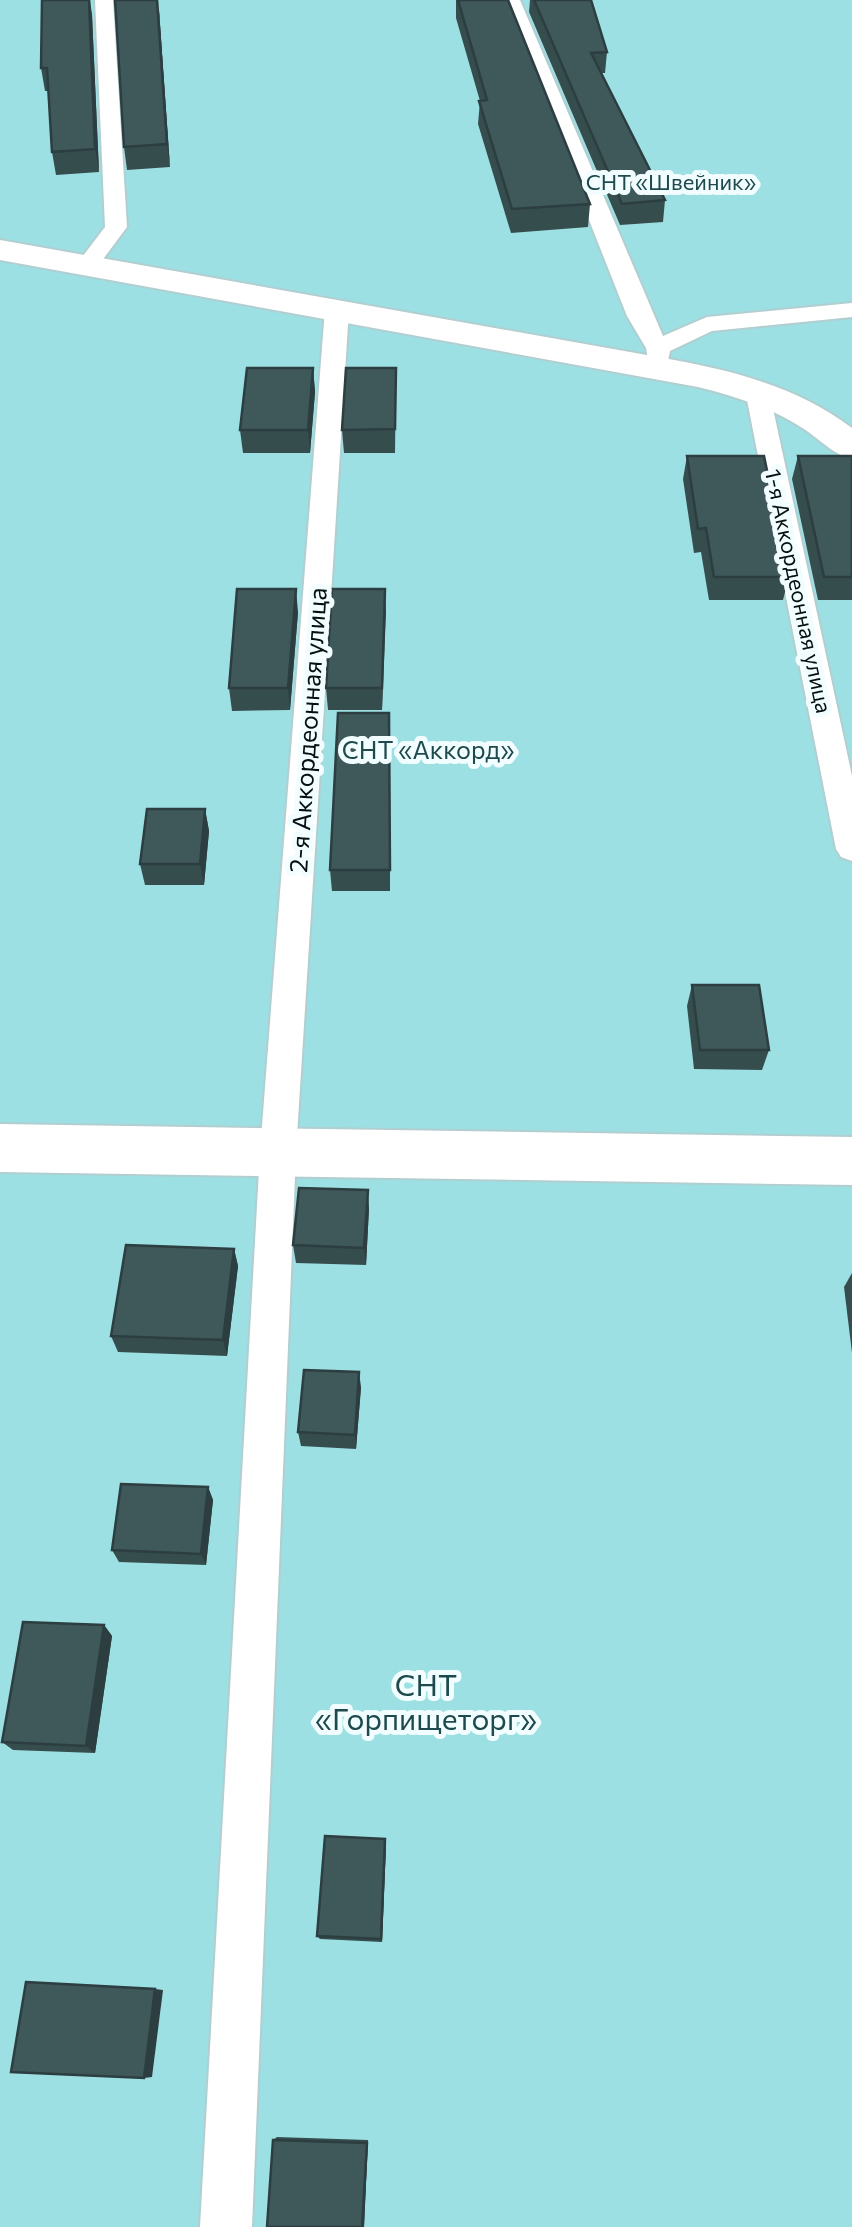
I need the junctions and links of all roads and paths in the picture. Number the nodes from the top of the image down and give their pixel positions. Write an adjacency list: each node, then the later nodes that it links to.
1 (104, 0): 4 (lane)
2 (512, 0): 7 (lane)
3 (0, 250): 4 (street)
4 (87, 265): 5 (street)
5 (337, 308): 7 (street); 12 (lane, 2-я Аккордеонная улица)
6 (852, 310): 7 (lane)
7 (658, 357): 8 (street)
8 (758, 390): 9 (street); 10 (lane, 1-я Аккордеонная улица)
9 (852, 447)
10 (852, 850)
11 (0, 1148): 12 (street)
12 (278, 1152): 13 (street); 14 (lane, 2-я Аккордеонная улица)
13 (852, 1161)
14 (226, 2227)

